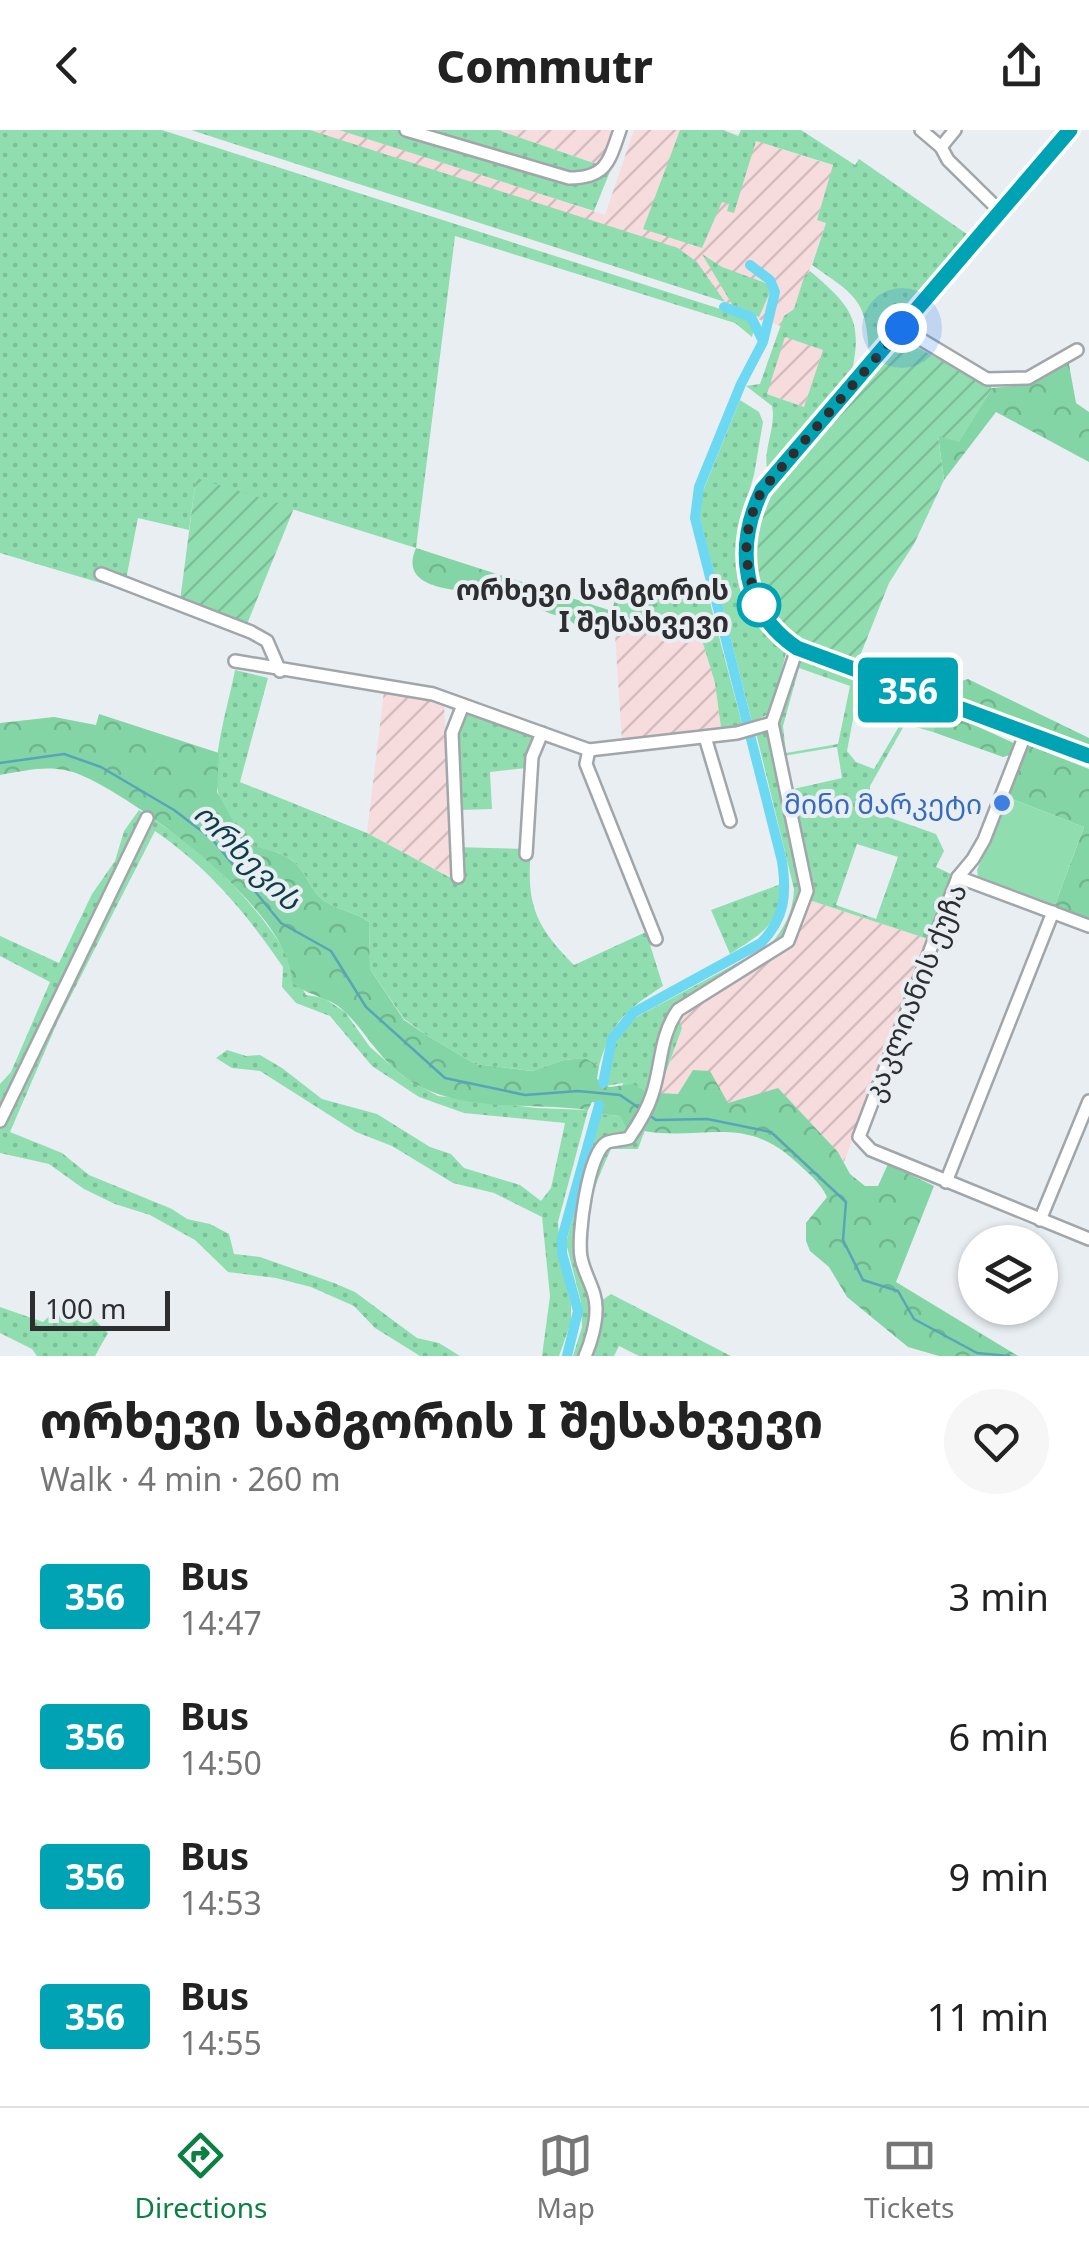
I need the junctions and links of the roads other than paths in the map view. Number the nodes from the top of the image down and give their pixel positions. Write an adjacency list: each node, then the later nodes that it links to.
1 (406, 130): 2 (street)
2 (620, 130)
3 (920, 130): 6 (street)
4 (955, 130): 6 (street)
5 (1070, 130): 7 (street)
6 (941, 147): 7 (street)
7 (1000, 212): 8 (street)
8 (902, 328): 9 (street); 11 (street)
9 (1077, 350)
10 (101, 574): 13 (street)
11 (797, 648): 15 (street); 17 (street)
12 (235, 661): 13 (street)
13 (280, 671): 14 (street)
14 (463, 704): 16 (street); 25 (street)
15 (772, 723): 18 (street); 34 (street)
16 (542, 733): 19 (street); 23 (street)
17 (1025, 734): 20 (street); 24 (street, კაკლიანის ქუჩა)
18 (705, 737): 19 (street); 22 (street)
19 (589, 750): 28 (street)
20 (1089, 756)
21 (147, 818): 30 (street)
22 (730, 821)
23 (526, 854)
24 (958, 877): 26 (street); 31 (street, კაკლიანის ქუჩა)
25 (458, 878)
26 (1053, 912): 27 (street); 31 (street)
27 (1089, 926)
28 (656, 939)
29 (1089, 1101): 32 (street)
30 (0, 1121)
31 (946, 1182): 32 (street)
32 (1040, 1220): 33 (street)
33 (1089, 1239)
34 (585, 1356)

